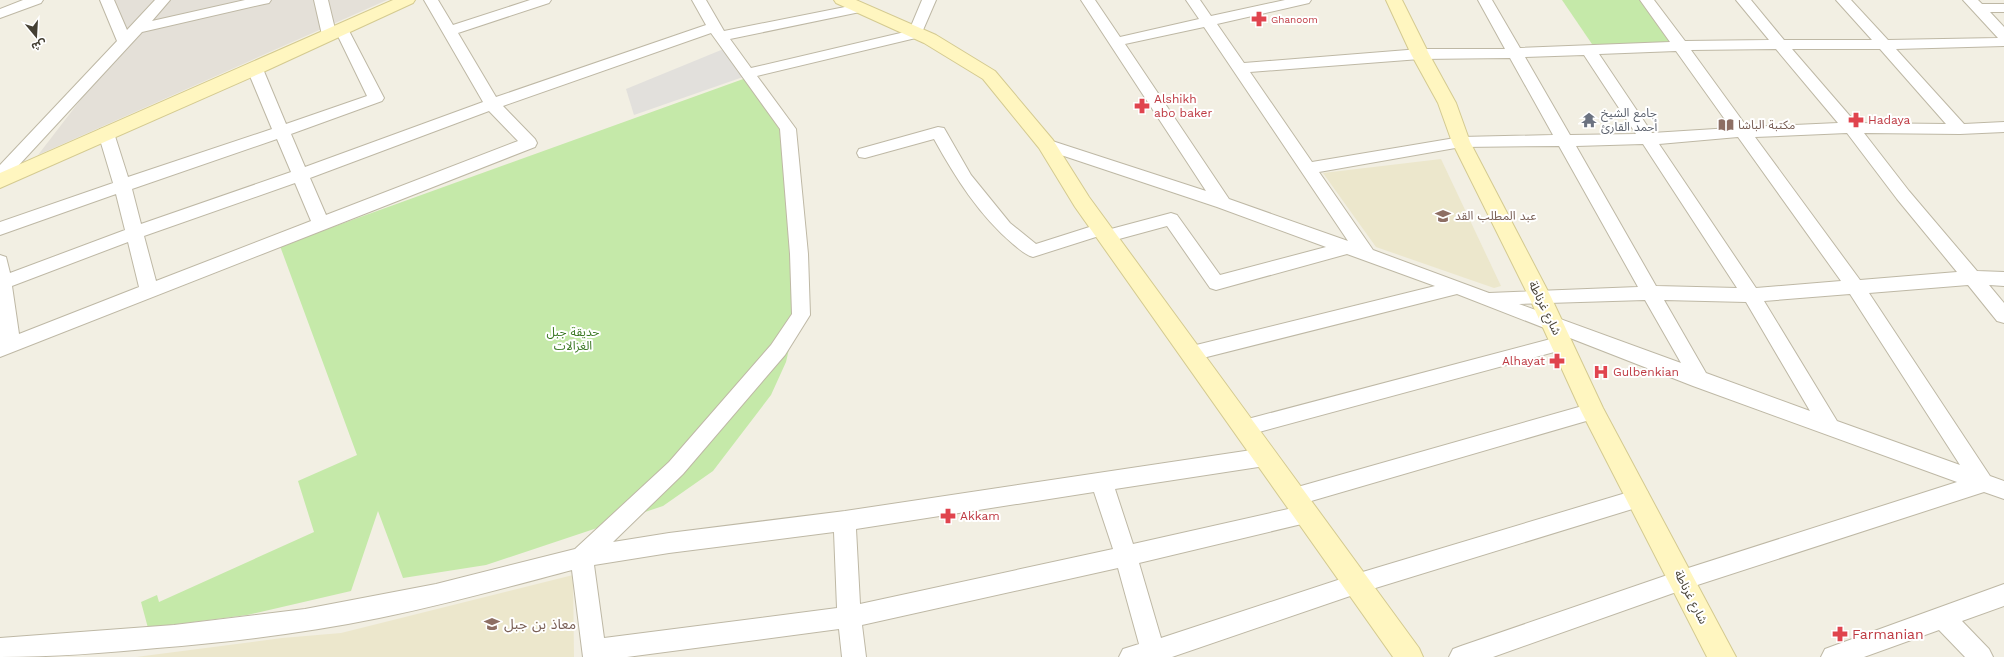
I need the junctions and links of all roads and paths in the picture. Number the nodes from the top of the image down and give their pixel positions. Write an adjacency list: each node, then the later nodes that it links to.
1 (36, 0): 22 (street)
2 (107, 0): 30 (street)
3 (163, 0): 24 (street)
4 (264, 0): 24 (street)
5 (322, 0): 27 (street)
6 (407, 0): 27 (main road)
7 (431, 0): 25 (street)
8 (544, 0): 25 (street)
9 (702, 0): 26 (street)
10 (929, 0): 28 (street)
11 (1088, 0): 31 (street)
12 (1193, 0): 23 (street)
13 (1304, 0): 23 (street)
14 (1394, 0): 37 (main road, شارع غرناطة)
15 (1485, 0): 38 (street)
16 (1646, 0): 35 (street)
17 (1743, 0): 33 (street)
18 (1843, 0): 34 (street)
19 (851, 4): 26 (street); 28 (main road)
20 (1974, 4): 21 (street); 29 (street)
21 (2004, 8)
22 (0, 14)
23 (1208, 21): 31 (street); 39 (street)
24 (138, 28): 30 (street)
25 (450, 31): 42 (street)
26 (717, 31): 41 (street); 42 (street)
27 (336, 32): 40 (main road); 46 (street)
28 (915, 34): 41 (street); 52 (main road)
29 (2004, 35)
30 (126, 42): 55 (street)
31 (1116, 42): 59 (street)
32 (2004, 42): 34 (street)
33 (1778, 44): 34 (street); 35 (street); 44 (street)
34 (1884, 45): 45 (street)
35 (1680, 46): 36 (street); 47 (street)
36 (1589, 50): 38 (street); 50 (street)
37 (1420, 54): 38 (street); 39 (street); 51 (main road, شارع غرناطة)
38 (1515, 54): 49 (street)
39 (1240, 68): 54 (street)
40 (255, 69): 46 (street); 48 (main road)
41 (748, 73): 94 (street)
42 (492, 104): 56 (street); 60 (street)
43 (2004, 127): 45 (street)
44 (1849, 128): 45 (street); 47 (street); 67 (street)
45 (1960, 129)
46 (282, 132): 56 (street); 58 (street)
47 (1741, 132): 50 (street); 71 (street)
48 (106, 133): 57 (main road); 58 (street)
49 (1563, 139): 50 (street); 51 (street); 73 (street)
50 (1650, 139): 74 (street)
51 (1461, 142): 54 (street); 75 (main road, شارع غرناطة)
52 (1046, 144): 59 (street); 62 (main road)
53 (865, 153): 62 (street)
54 (1308, 168): 65 (street)
55 (0, 175)
56 (300, 175): 60 (street); 63 (street)
57 (0, 181)
58 (122, 184): 61 (street); 63 (street)
59 (1223, 203): 64 (street)
60 (321, 224): 72 (street)
61 (0, 228)
62 (1105, 232): 64 (street); 81 (main road)
63 (134, 233): 69 (street); 72 (street)
64 (1345, 248): 65 (street)
65 (1367, 255): 70 (street)
66 (0, 262): 69 (street)
67 (1972, 278): 68 (street); 71 (street); 77 (street)
68 (2004, 279)
69 (2, 283): 80 (street)
70 (1458, 287): 76 (street); 81 (street)
71 (1855, 287): 74 (street); 88 (street)
72 (149, 291): 80 (street)
73 (1651, 293): 74 (street); 75 (street); 82 (street)
74 (1751, 296): 84 (street)
75 (1540, 297): 76 (street); 78 (main road, شارع غرناطة)
76 (1481, 298): 78 (street)
77 (2004, 316)
78 (1552, 322): 79 (main road, شارع غرناطة); 82 (street)
79 (1562, 343): 83 (main road, شارع غرناطة); 85 (street)
80 (5, 347)
81 (1191, 353): 85 (main road)
82 (1700, 380): 84 (street)
83 (1594, 411): 90 (main road, شارع غرناطة); 91 (street)
84 (1830, 427): 88 (street)
85 (1244, 428): 86 (main road)
86 (1265, 457): 87 (street); 91 (main road)
87 (1102, 483): 92 (street); 93 (street)
88 (1983, 483): 89 (street); 95 (street)
89 (2004, 490)
90 (1639, 498): 95 (main road, شارع غرناطة); 96 (street)
91 (1300, 505): 93 (street); 96 (main road)
92 (846, 521): 94 (street); 98 (street)
93 (1126, 556): 98 (street); 102 (street)
94 (582, 557): 100 (street); 101 (street)
95 (1682, 580): 106 (street); 107 (main road, شارع غرناطة)
96 (1356, 584): 102 (street); 105 (main road)
97 (2004, 595): 99 (street)
98 (849, 617): 101 (street); 103 (street)
99 (1943, 618): 108 (street); 109 (street)
100 (0, 649)
101 (595, 654)
102 (1154, 655): 104 (street)
103 (854, 657)
104 (1131, 657)
105 (1409, 657)
106 (1461, 657)
107 (1722, 657)
108 (1833, 657)
109 (1981, 657)

